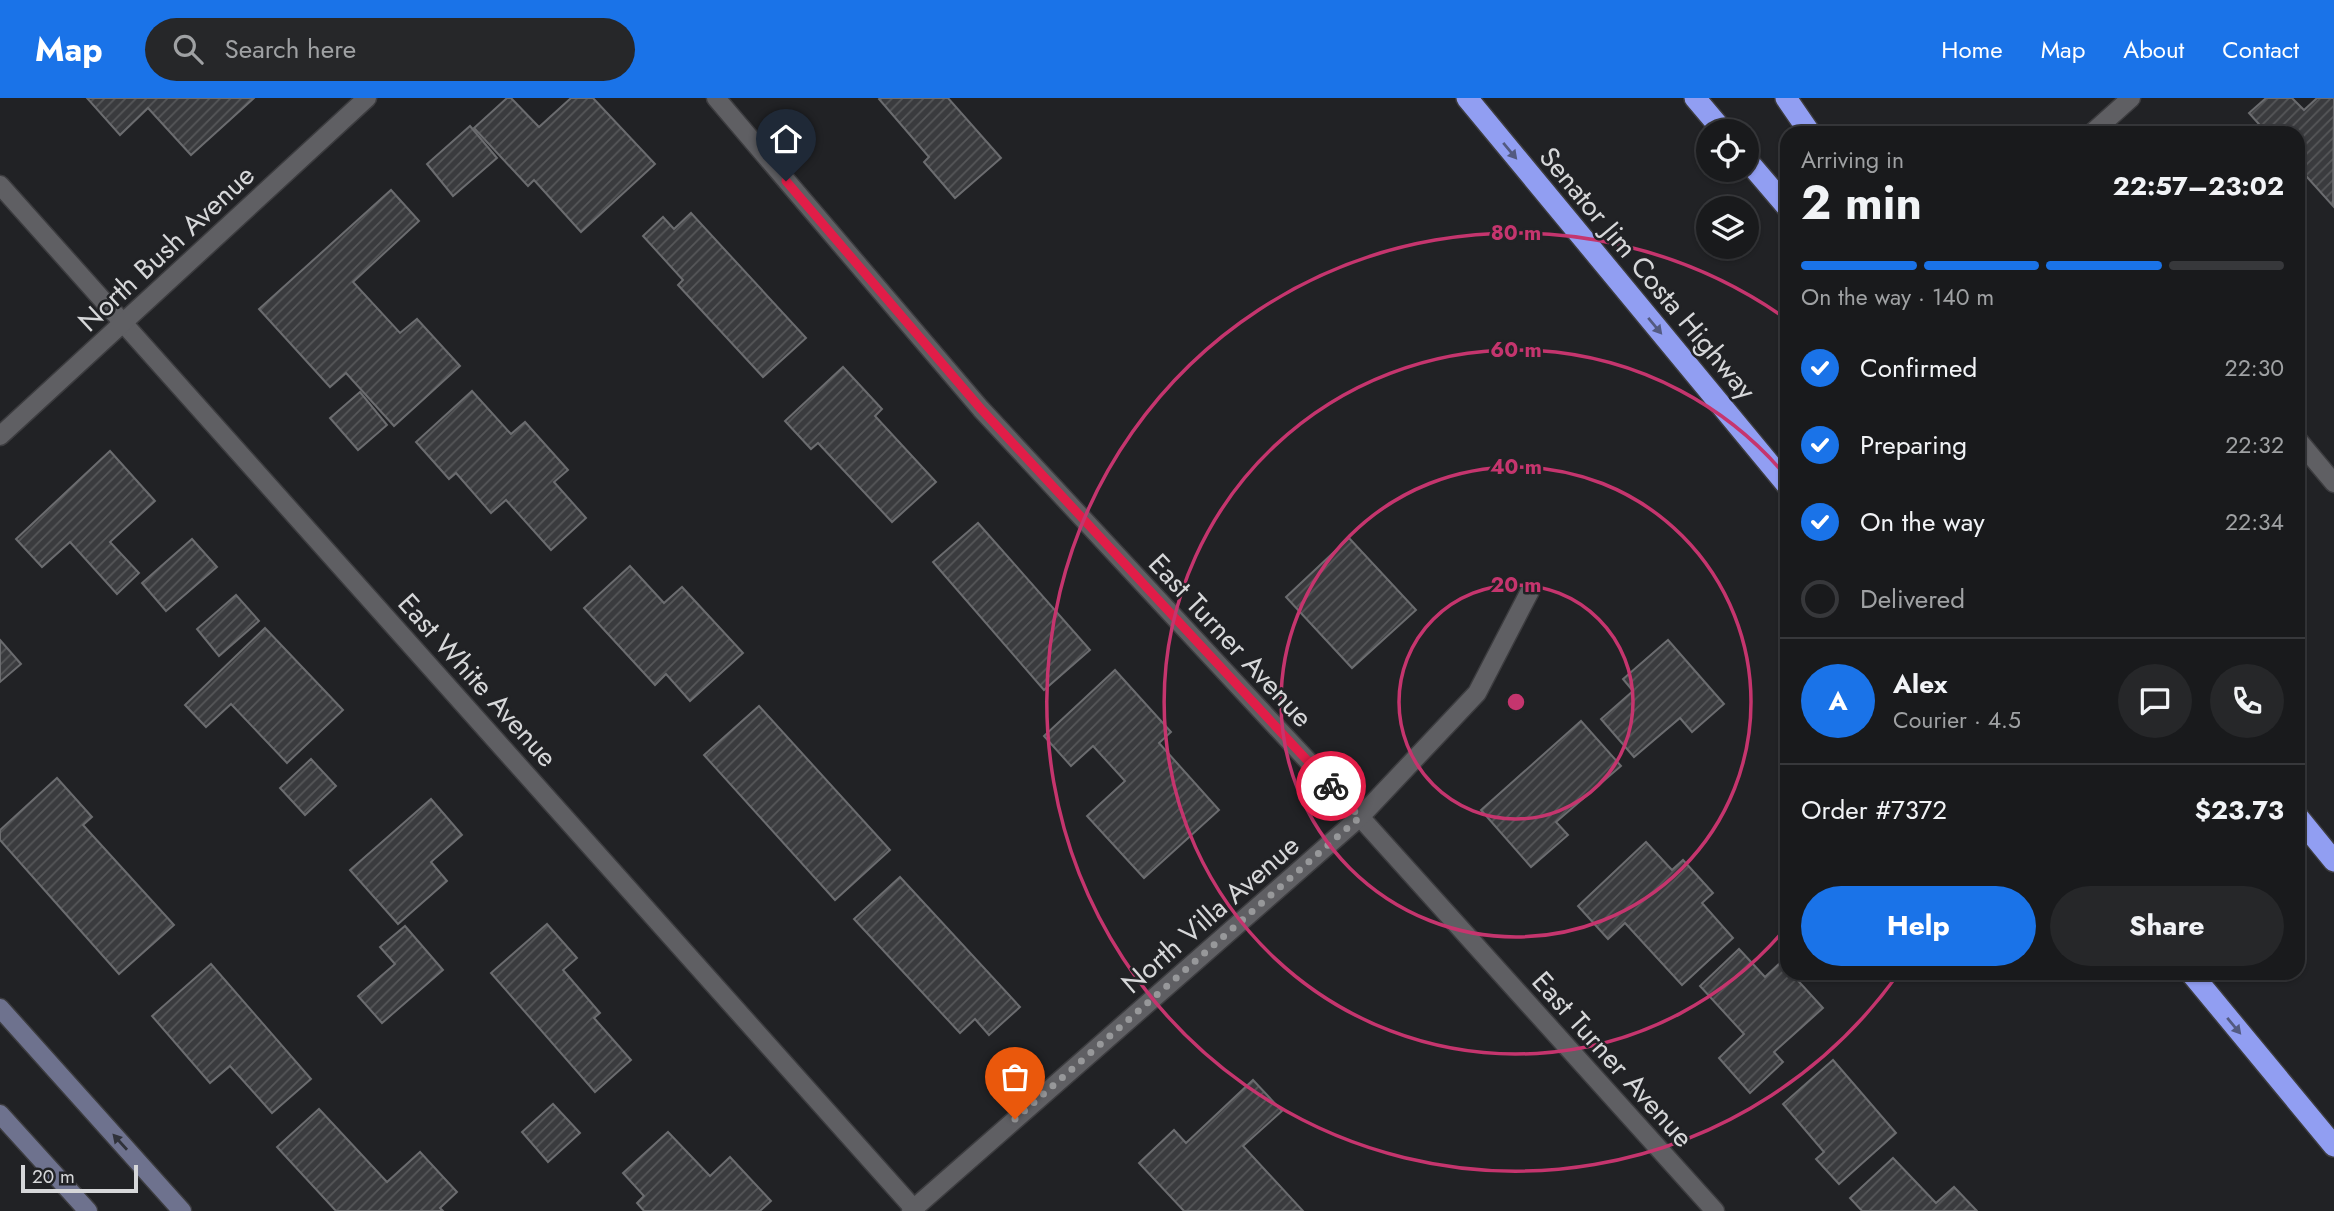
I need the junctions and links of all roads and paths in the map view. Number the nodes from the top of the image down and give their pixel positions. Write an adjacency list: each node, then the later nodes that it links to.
1 (367, 98): 13 (street, North Bush Avenue)
2 (716, 98): 19 (street, East Turner Avenue)
3 (1467, 98): 16 (highway, Senator Jim Costa Highway, one-way to 16)
4 (1695, 98): 7 (highway)
5 (1786, 98): 8 (highway)
6 (2131, 98): 9 (street)
7 (1713, 119)
8 (1805, 126)
9 (2100, 126)
10 (1759, 174): 12 (highway)
11 (0, 186): 13 (street, East White Avenue)
12 (1780, 199)
13 (124, 322): 14 (street, North Bush Avenue); 26 (street, East White Avenue)
14 (0, 436)
15 (2305, 448): 17 (street)
16 (1780, 477)
17 (2334, 483)
18 (1530, 591): 19 (street, North Villa Avenue)
19 (1360, 817): 26 (street, North Villa Avenue); 29 (street, East Turner Avenue)
20 (2305, 826): 21 (highway)
21 (2334, 861)
22 (2197, 980): 25 (highway, one-way to 25)
23 (0, 1008): 28 (main road, one-way to 23)
24 (0, 1114): 27 (main road)
25 (2334, 1146)
26 (914, 1210)
27 (88, 1211)
28 (182, 1211)
29 (1715, 1211)

